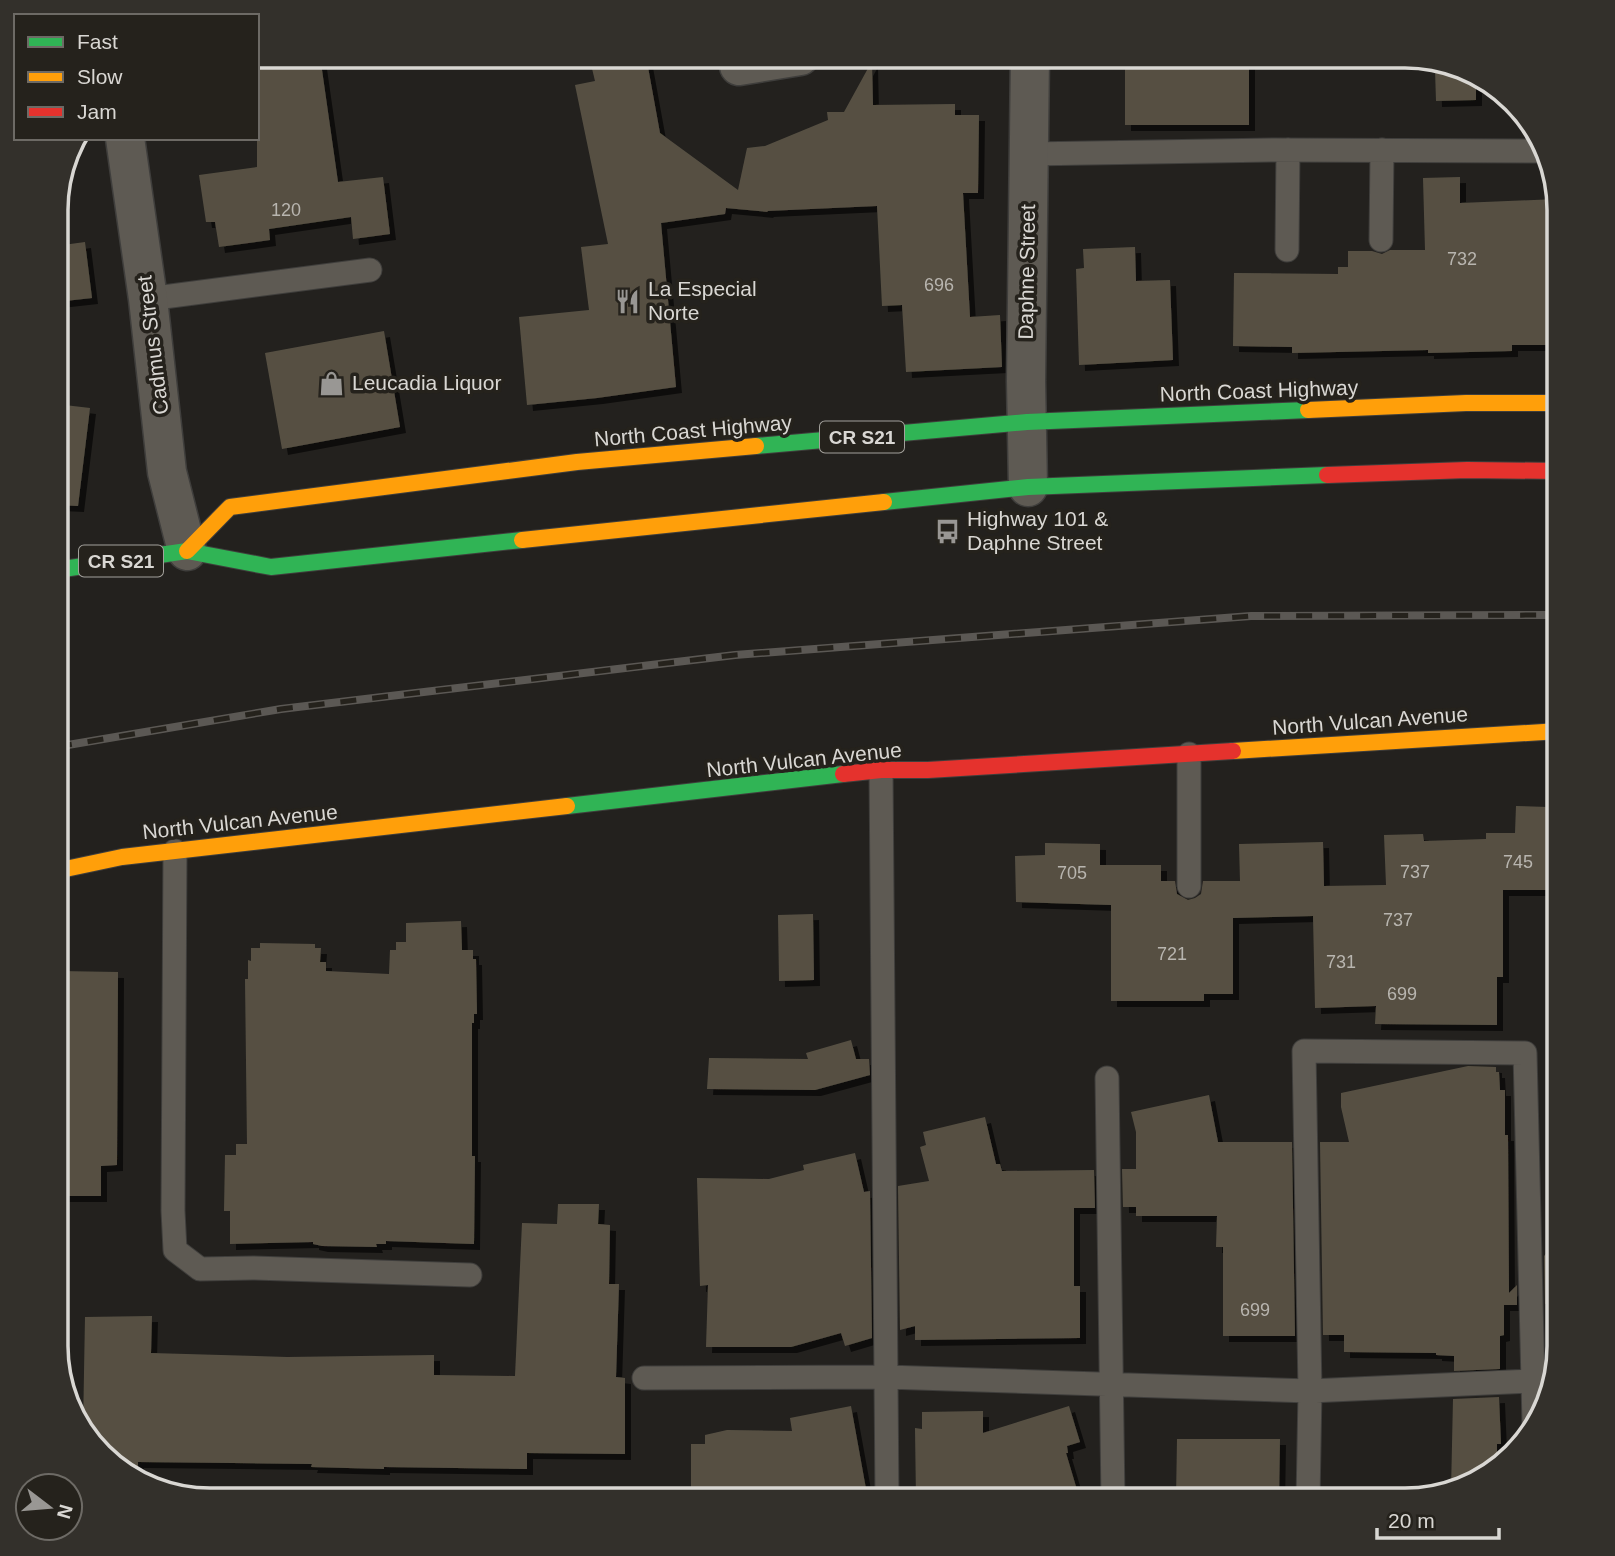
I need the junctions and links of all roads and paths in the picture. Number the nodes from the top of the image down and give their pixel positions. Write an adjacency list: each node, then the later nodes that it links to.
1 (1030, 69): 6 (street, Daphne Street)
2 (125, 140): 10 (street, Cadmus Street)
3 (1288, 150): 4 (lane); 6 (lane); 8 (lane)
4 (1382, 150): 5 (lane); 7 (lane)
5 (1534, 151)
6 (1029, 154): 12 (street, Daphne Street)
7 (1381, 240)
8 (1287, 250)
9 (370, 270): 10 (lane)
10 (148, 299): 15 (street, Cadmus Street)
11 (1547, 403): 12 (main road, North Coast Highway / CR S21)
12 (1027, 422): 14 (street, Daphne Street); 15 (main road, North Coast Highway / CR S21)
13 (1547, 471): 14 (main road, CR S21)
14 (1028, 487): 15 (main road, CR S21)
15 (187, 551): 16 (main road, CR S21)
16 (69, 568)
17 (1547, 732): 18 (main road, North Vulcan Avenue)
18 (1189, 754): 19 (main road, North Vulcan Avenue); 22 (lane)
19 (881, 770): 20 (main road, North Vulcan Avenue); 25 (lane)
20 (175, 851): 21 (main road, North Vulcan Avenue); 24 (lane)
21 (68, 868)
22 (1189, 886)
23 (1107, 1079): 29 (lane)
24 (470, 1275)
25 (886, 1377): 26 (lane); 29 (lane); 31 (lane)
26 (644, 1378)
27 (1543, 1379): 30 (lane)
28 (1543, 1382): 30 (lane)
29 (1112, 1384): 30 (lane); 32 (lane)
30 (1310, 1391): 33 (lane)
31 (887, 1488)
32 (1113, 1488)
33 (1308, 1488)

